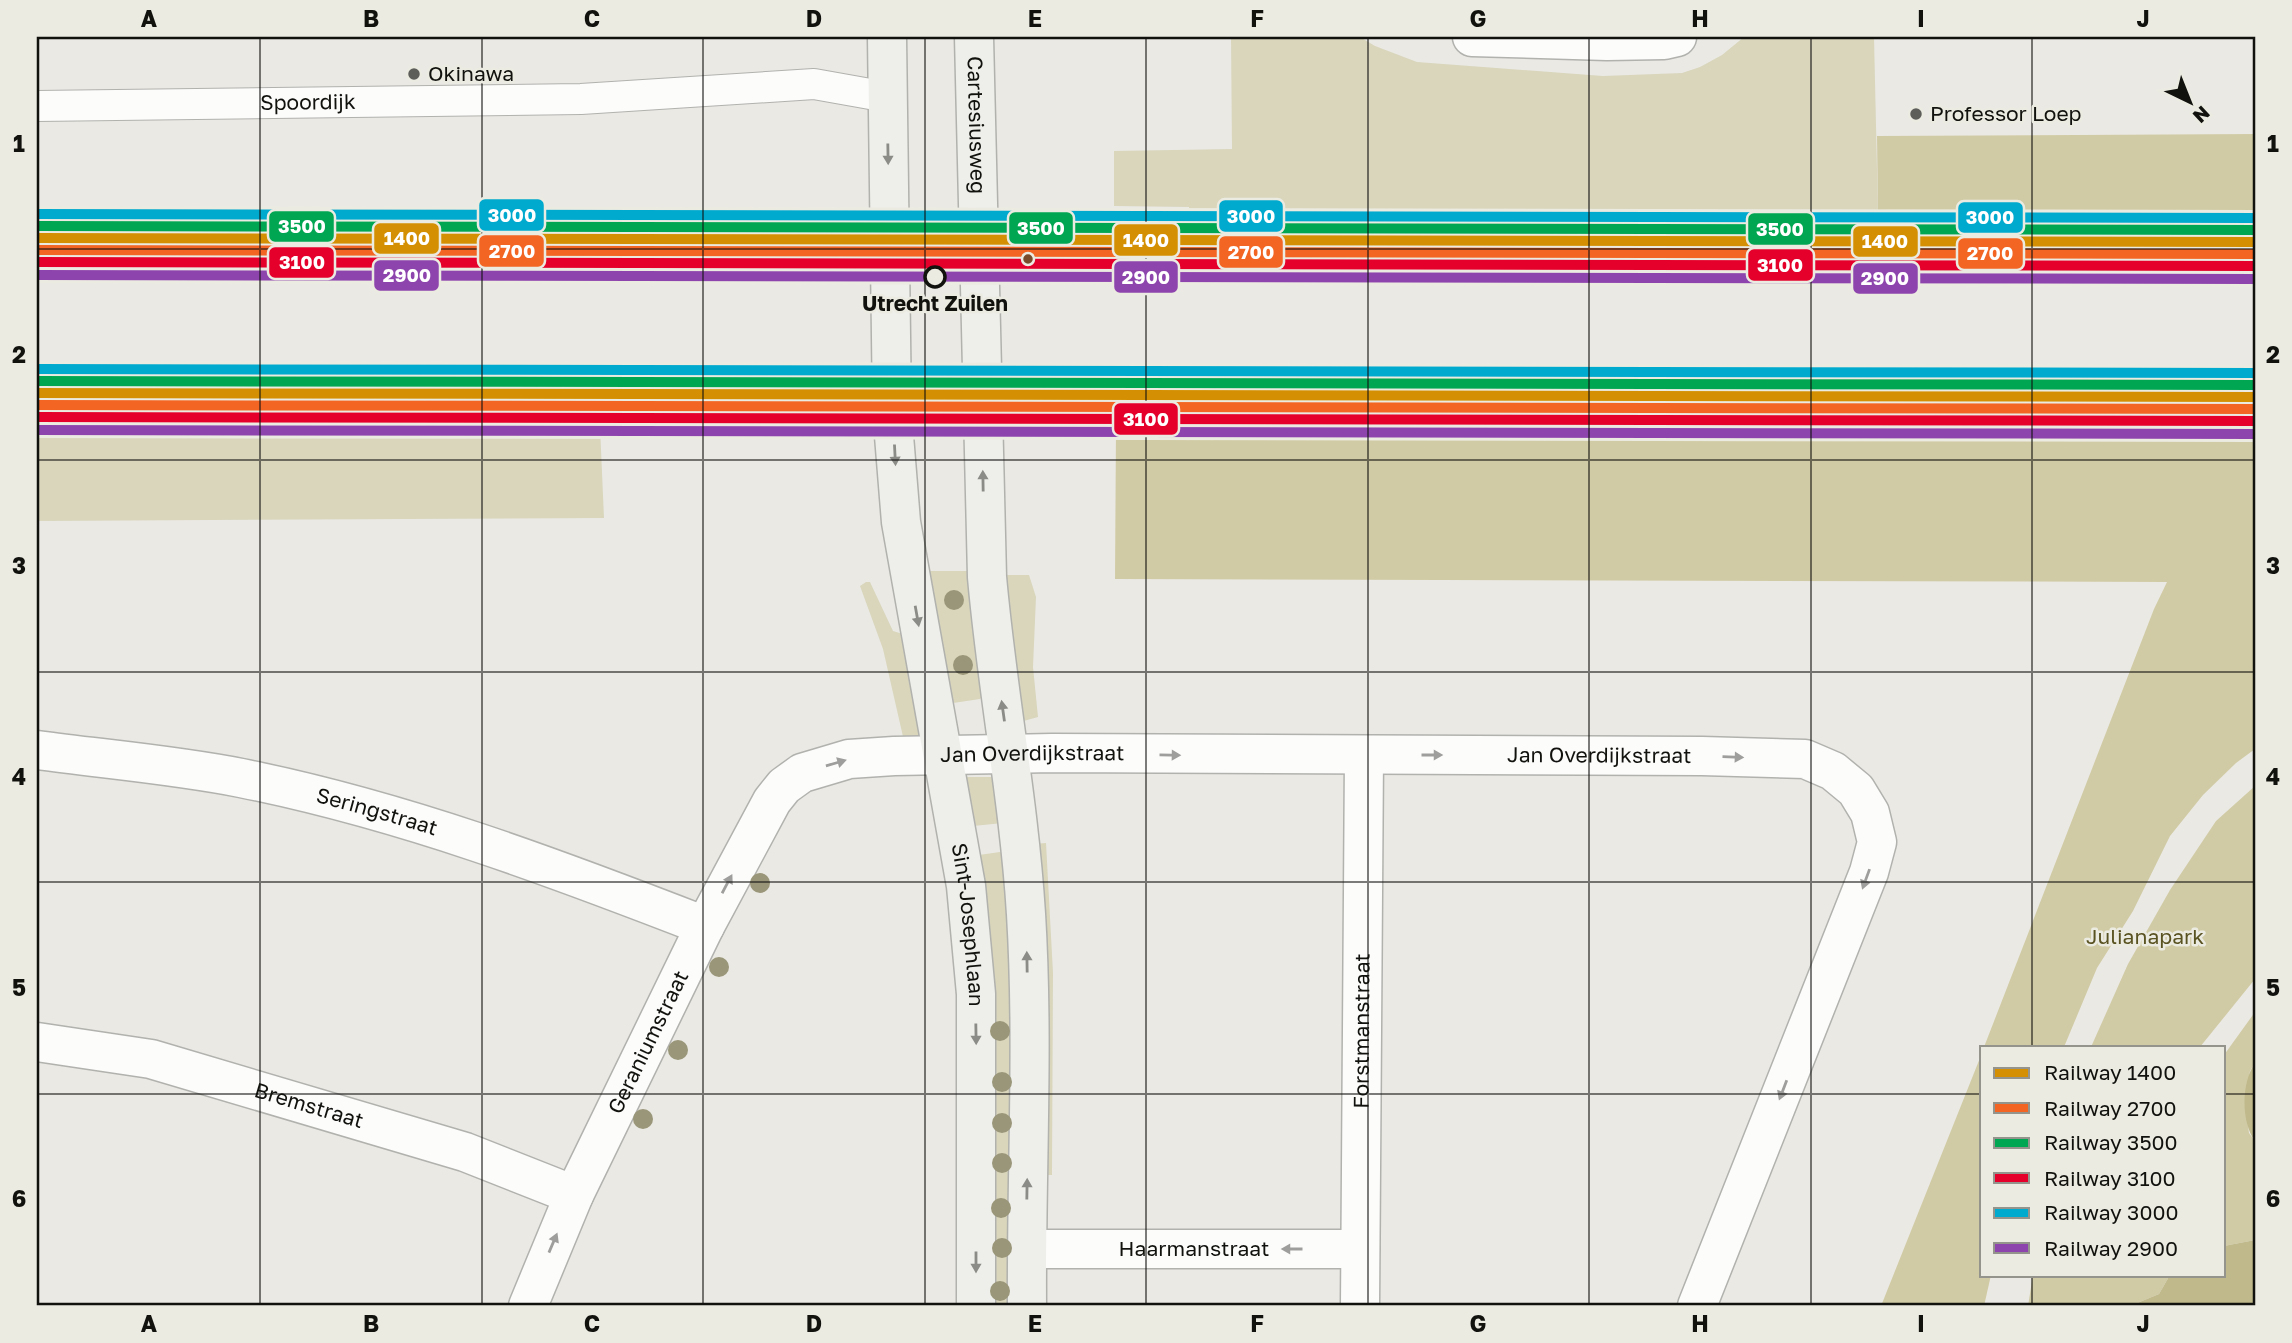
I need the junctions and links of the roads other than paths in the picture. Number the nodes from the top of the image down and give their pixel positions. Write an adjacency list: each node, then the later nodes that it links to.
1 (887, 37): 5 (main road)
2 (974, 37): 8 (main road, Cartesiusweg, one-way to 2)
3 (1472, 37): 4 (street)
4 (1677, 37)
5 (887, 97): 6 (lane, Spoordijk); 10 (main road, Sint-Josephlaan, one-way to 10)
6 (37, 106)
7 (37, 750): 12 (street, Seringstraat)
8 (1010, 755): 9 (street, Jan Overdijkstraat, one-way to 9); 10 (street, Jan Overdijkstraat); 15 (main road, one-way to 8)
9 (1364, 755): 16 (street, Forstmanstraat); 21 (street, Jan Overdijkstraat, one-way to 21)
10 (943, 756): 11 (street, Jan Overdijkstraat, one-way to 10); 18 (main road, Sint-Josephlaan, one-way to 18)
11 (784, 786): 12 (street, Geraniumstraat, one-way to 11)
12 (705, 926): 14 (street, Geraniumstraat)
13 (37, 1042): 14 (street, Bremstraat)
14 (574, 1195): 17 (street, Geraniumstraat, one-way to 14)
15 (1026, 1249): 16 (street, Haarmanstraat, one-way to 15); 19 (main road)
16 (1360, 1249): 20 (street, Forstmanstraat)
17 (528, 1306)
18 (976, 1306)
19 (1027, 1306)
20 (1360, 1306)
21 (1697, 1306)

